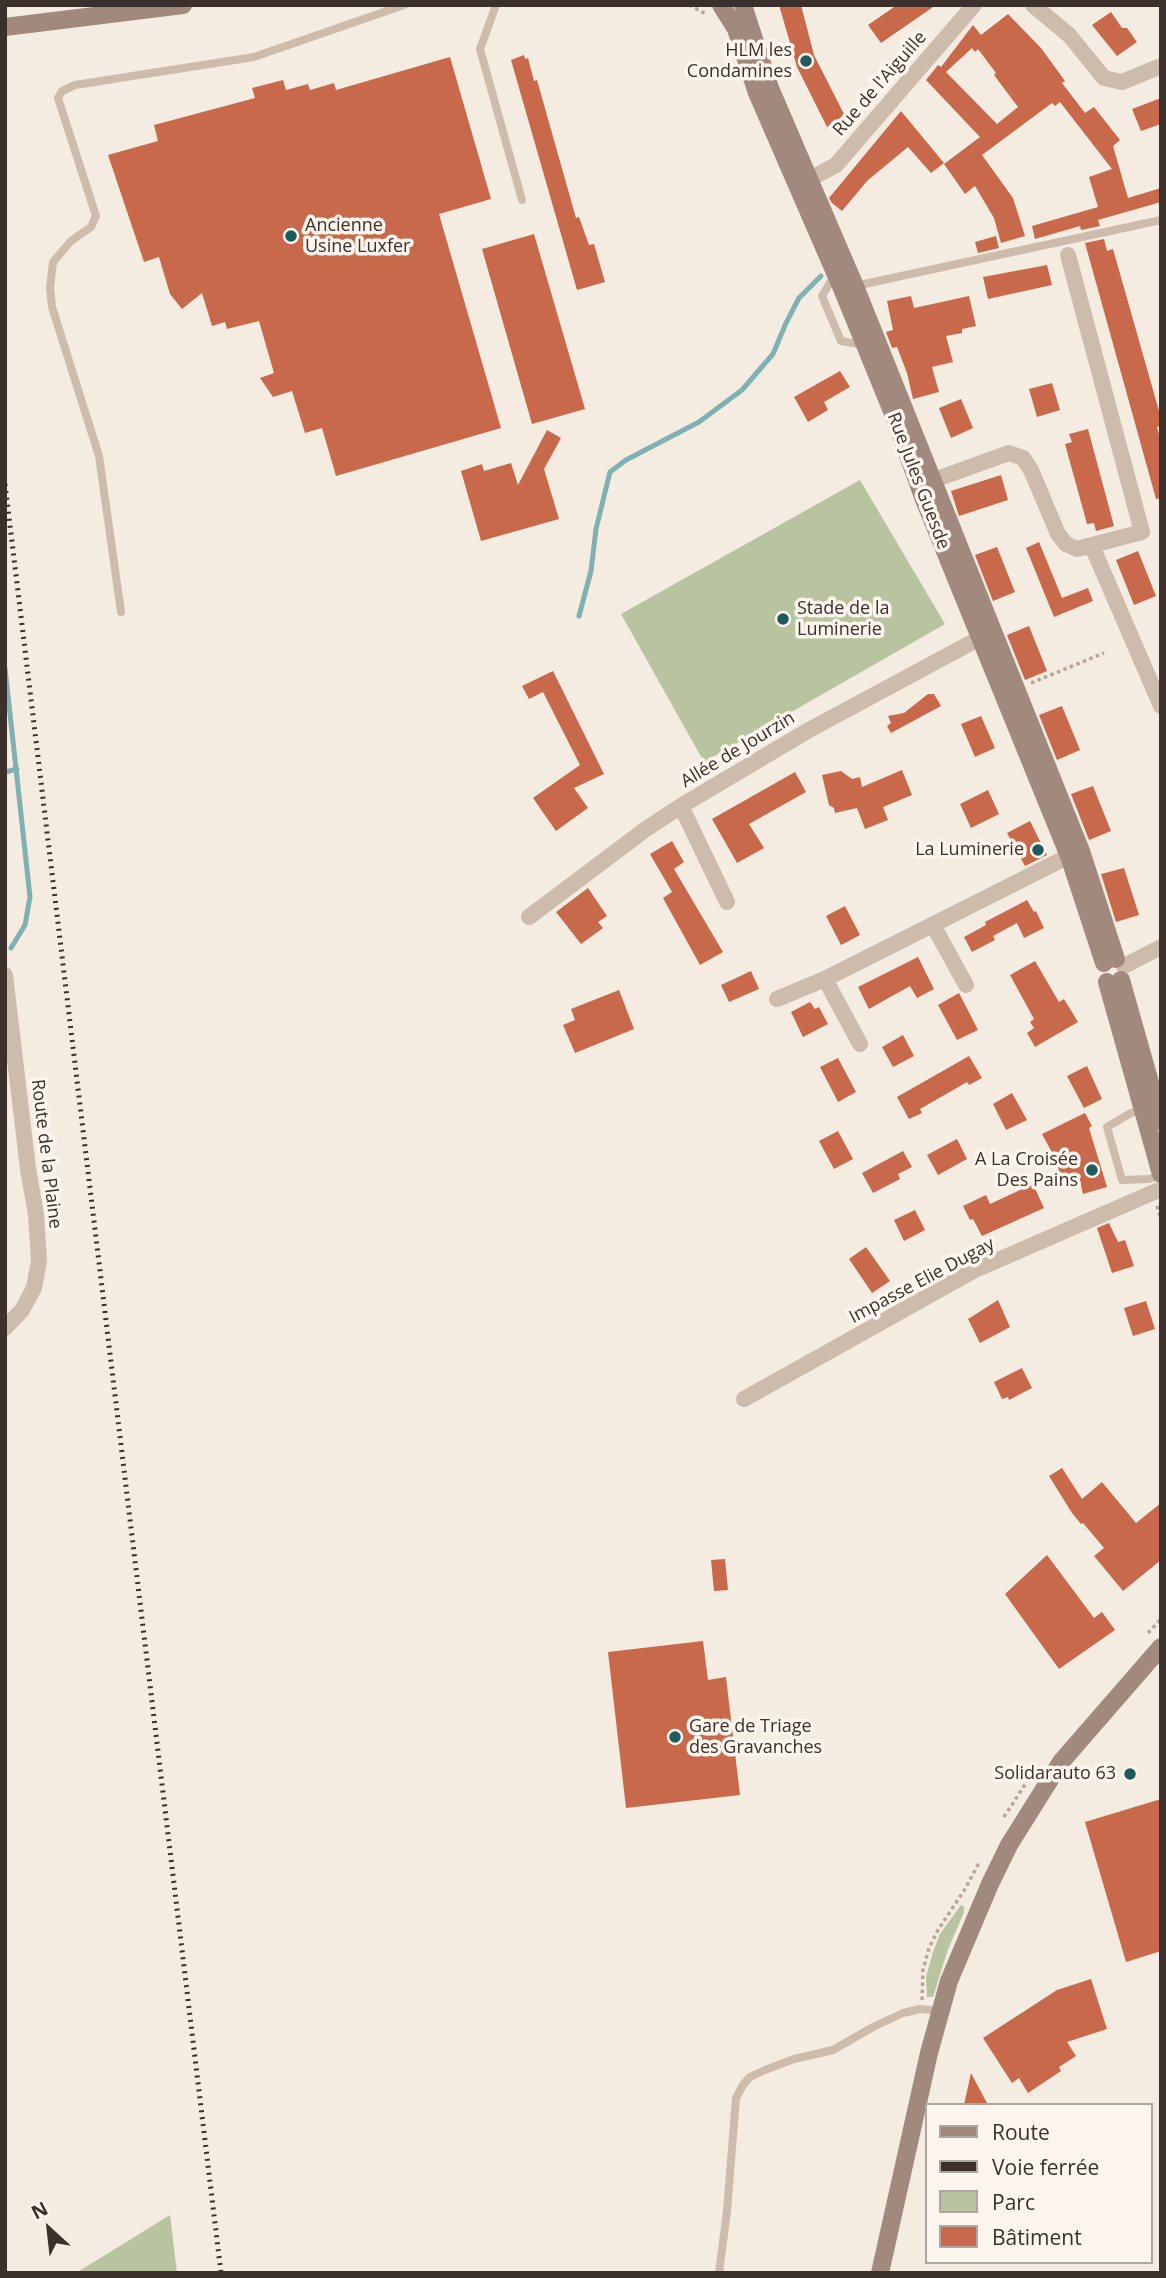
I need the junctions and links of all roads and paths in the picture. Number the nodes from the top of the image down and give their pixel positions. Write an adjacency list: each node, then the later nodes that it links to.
1 (183, 5): 8 (main road)
2 (404, 5): 18 (lane)
3 (496, 5): 12 (lane)
4 (722, 5): 19 (main road, Rue Jules Guesde)
5 (743, 5): 11 (main road, Rue Jules Guesde)
6 (974, 5): 11 (street, Rue de l'Aiguille)
7 (1033, 5): 10 (street)
8 (146, 7): 9 (main road)
9 (5, 27)
10 (1161, 66)
11 (808, 180): 15 (main road, Rue Jules Guesde)
12 (522, 200)
13 (1161, 220): 15 (lane)
14 (1068, 254): 17 (street)
15 (855, 286): 16 (main road, Rue Jules Guesde)
16 (934, 480): 17 (street); 21 (main road, Rue Jules Guesde)
17 (1093, 546): 22 (street)
18 (121, 612)
19 (980, 638): 23 (street, Allée de Jourzin); 24 (main road, Rue Jules Guesde)
20 (1104, 653): 21 (path)
21 (1012, 675): 29 (main road, Rue Jules Guesde)
22 (1161, 706)
23 (681, 806): 25 (street); 26 (street, Allée de Jourzin)
24 (1069, 856): 27 (street); 29 (main road, Rue Jules Guesde)
25 (727, 902)
26 (529, 917)
27 (933, 925): 31 (street); 32 (street)
28 (1161, 947): 29 (street)
29 (1114, 970): 35 (main road, Rue Jules Guesde); 36 (main road, Rue Jules Guesde)
30 (5, 975): 39 (street, Route de la Plaine)
31 (825, 979): 33 (street); 34 (street)
32 (966, 985)
33 (777, 999)
34 (860, 1044)
35 (1143, 1109): 37 (main road, Rue Jules Guesde); 37 (lane)
36 (1161, 1121)
37 (1161, 1175)
38 (1161, 1189): 40 (street, Impasse Elie Dugay)
39 (5, 1328)
40 (744, 1399)
41 (1161, 1647): 42 (main road)
42 (941, 2011): 43 (lane); 44 (main road)
43 (719, 2273)
44 (880, 2273)

